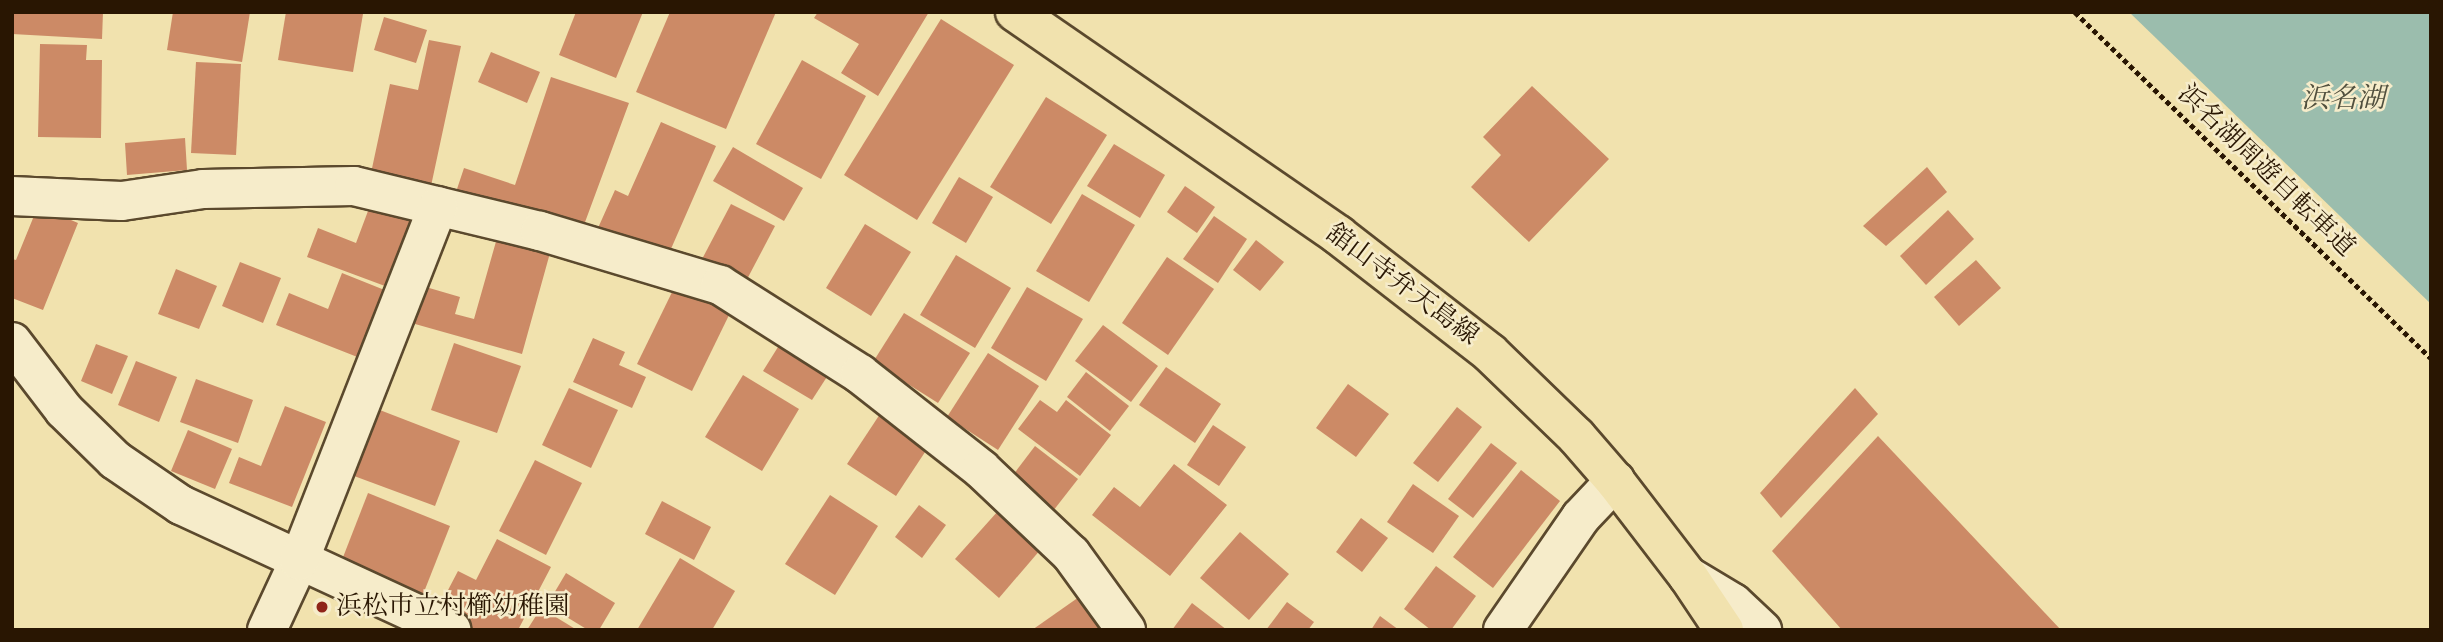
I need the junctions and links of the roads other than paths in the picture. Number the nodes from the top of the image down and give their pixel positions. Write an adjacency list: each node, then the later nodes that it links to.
1 (1015, 12): 5 (main road, 舘山寺弁天島線)
2 (12, 196): 3 (street)
3 (439, 206): 6 (street); 10 (street)
4 (12, 342): 6 (street)
5 (1615, 481): 7 (main road, 舘山寺弁天島線); 11 (street)
6 (299, 561): 8 (street); 9 (street)
7 (1688, 576): 12 (main road, 舘山寺弁天島線); 13 (street)
8 (267, 630)
9 (450, 630)
10 (1126, 630)
11 (1503, 630)
12 (1724, 630)
13 (1762, 630)

